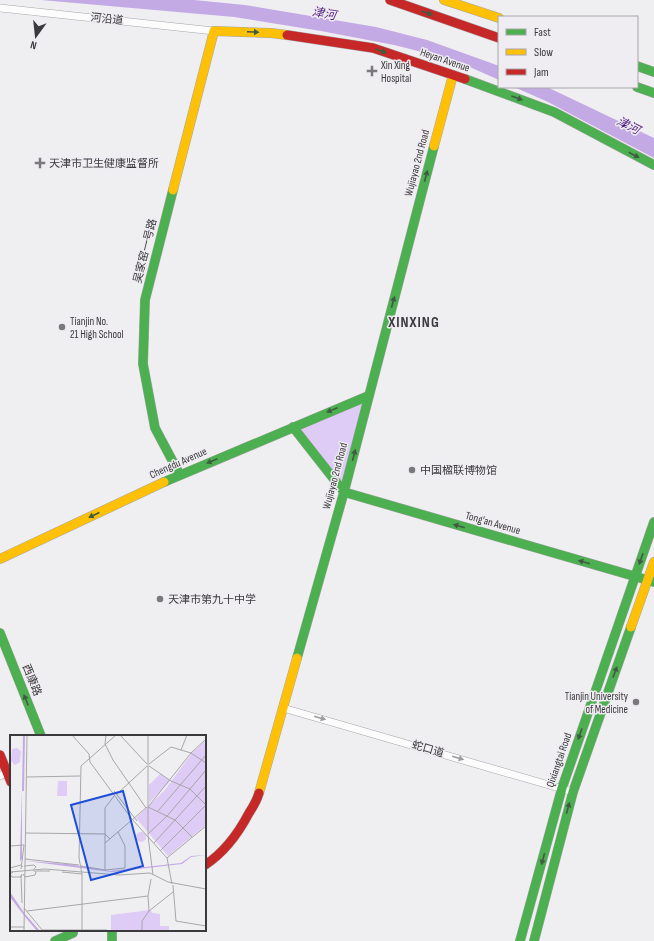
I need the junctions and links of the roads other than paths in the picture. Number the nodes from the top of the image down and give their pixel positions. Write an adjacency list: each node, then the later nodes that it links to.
1 (390, 0): 6 (main road, one-way to 6)
2 (444, 0): 4 (main road)
3 (0, 8): 5 (street, 河沿道)
4 (498, 18)
5 (214, 31): 9 (main road, Heyan Avenue, one-way to 9); 15 (main road, 吴家窑一号路)
6 (498, 38)
7 (638, 66): 8 (main road)
8 (652, 71)
9 (453, 75): 12 (main road, Heyan Avenue, one-way to 12); 13 (main road, Wujiayao 2nd Road, one-way to 9)
10 (638, 87): 11 (main road)
11 (654, 93)
12 (654, 165)
13 (368, 396): 14 (main road, Chengdu Avenue, one-way to 14); 16 (main road, Wujiayao 2nd Road, one-way to 13)
14 (293, 427): 15 (main road, Chengdu Avenue, one-way to 15); 16 (main road)
15 (180, 474): 18 (main road, Chengdu Avenue, one-way to 18)
16 (344, 492): 20 (main road, Tong'an Avenue, one-way to 16); 23 (main road, Wujiayao 2nd Road)
17 (654, 522): 20 (main road, Qixiangtai Road, one-way to 20)
18 (0, 560)
19 (654, 562): 21 (main road, Qixiangtai Road)
20 (635, 576): 21 (main road, Tong'an Avenue); 27 (main road, Qixiangtai Road, one-way to 27)
21 (651, 581): 28 (main road, Qixiangtai Road, one-way to 21)
22 (0, 634): 24 (main road, 西康路, one-way to 22)
23 (283, 708): 27 (street, 蛇口道, one-way to 27); 29 (main road, Wujiayao 2nd Road)
24 (41, 735)
25 (0, 755): 26 (main road)
26 (4, 774)
27 (562, 788): 28 (street, 蛇口道); 32 (main road, Qixiangtai Road, one-way to 32)
28 (573, 792): 33 (main road, Qixiangtai Road, one-way to 28)
29 (206, 864)
30 (74, 935): 31 (main road)
31 (55, 941)
32 (520, 941)
33 (534, 941)

